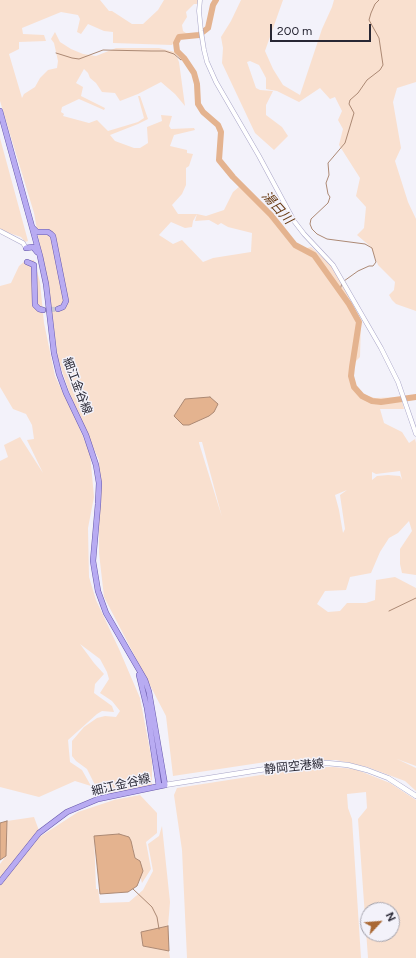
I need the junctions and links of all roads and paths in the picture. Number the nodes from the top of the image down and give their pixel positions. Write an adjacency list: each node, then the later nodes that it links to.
1 (200, 0): 13 (street)
2 (0, 111): 3 (main road, 細江金谷線)
3 (32, 226): 5 (main road); 6 (main road, 細江金谷線)
4 (0, 231): 8 (street)
5 (41, 233): 7 (main road); 11 (main road)
6 (34, 235): 7 (main road, 細江金谷線); 8 (main road)
7 (37, 245): 9 (main road, 細江金谷線)
8 (26, 248): 9 (main road)
9 (40, 256): 14 (main road, 細江金谷線)
10 (27, 262): 12 (main road)
11 (58, 309)
12 (43, 310)
13 (416, 434)
14 (162, 785): 15 (main road, 静岡空港線); 16 (main road, 細江金谷線)
15 (416, 796)
16 (0, 882)

